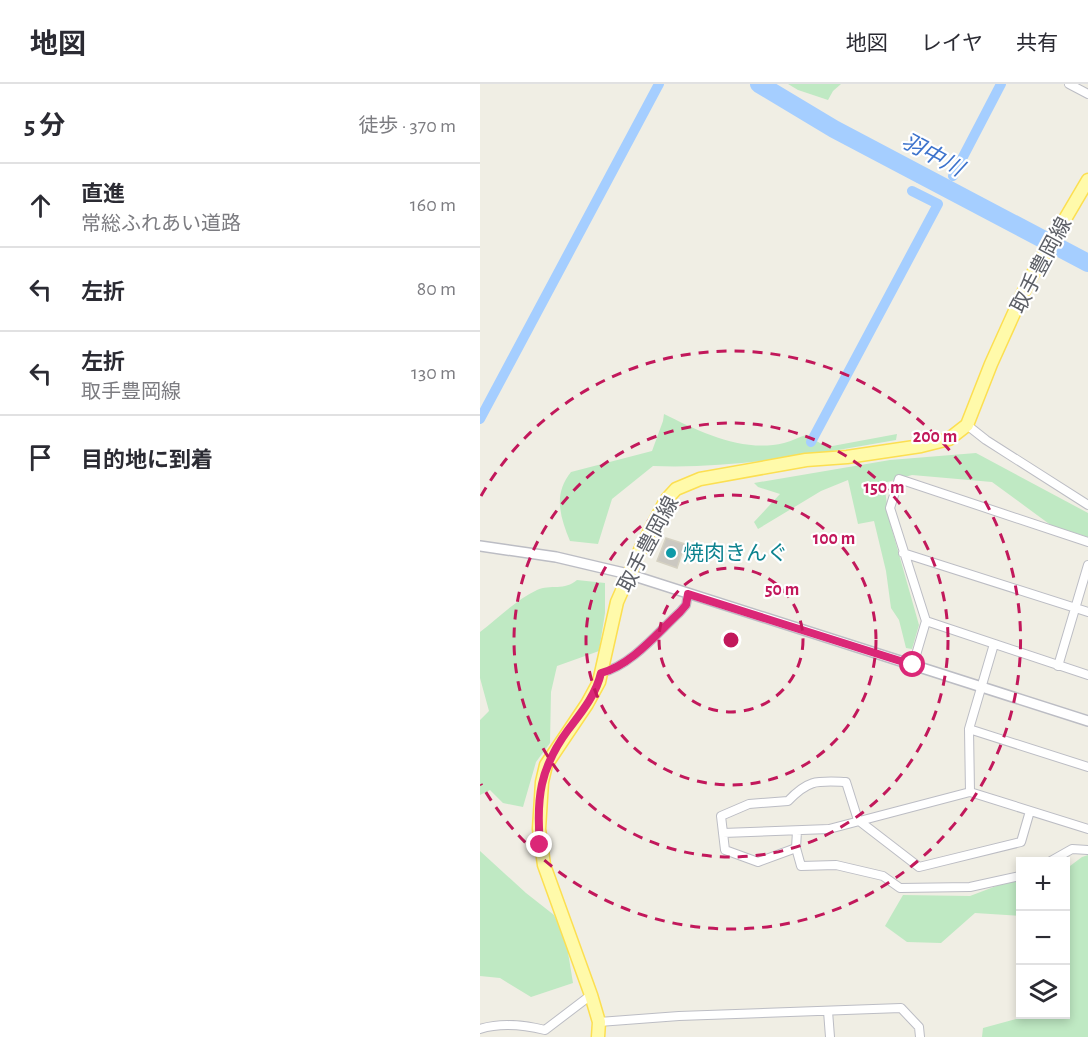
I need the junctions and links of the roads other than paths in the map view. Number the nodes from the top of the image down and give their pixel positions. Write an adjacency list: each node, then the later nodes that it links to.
1 (1070, 84): 2 (street)
2 (1088, 94)
3 (1088, 180): 4 (main road, 取手豊岡線)
4 (967, 425): 5 (street); 10 (main road, 取手豊岡線)
5 (1088, 505)
6 (1088, 542): 8 (street)
7 (480, 546): 10 (street)
8 (903, 553): 12 (street); 14 (street)
9 (1088, 565): 12 (street)
10 (628, 574): 11 (street); 18 (main road, 取手豊岡線)
11 (688, 594): 16 (street); 18 (street)
12 (1075, 608): 13 (street); 17 (street)
13 (1088, 612)
14 (926, 621): 15 (street); 16 (street)
15 (994, 644): 17 (street); 20 (street)
16 (913, 665): 20 (street)
17 (1058, 666): 19 (street)
18 (601, 673): 34 (main road, 取手豊岡線)
19 (1088, 675)
20 (981, 687): 21 (street); 22 (street)
21 (1088, 721)
22 (969, 729): 23 (street); 24 (street)
23 (1088, 767)
24 (970, 792): 25 (street); 26 (street)
25 (1030, 811): 26 (street); 27 (street)
26 (858, 820): 28 (street); 29 (street)
27 (1088, 829)
28 (797, 831): 29 (street); 30 (street)
29 (723, 833): 30 (street)
30 (796, 848): 33 (street)
31 (1088, 850): 32 (street)
32 (1057, 857)
33 (1016, 877)
34 (591, 995): 36 (main road, 取手豊岡線); 38 (street)
35 (828, 1011): 36 (street); 40 (street); 41 (street)
36 (599, 1022): 39 (main road, 取手豊岡線)
37 (480, 1029): 38 (street)
38 (546, 1034)
39 (598, 1037)
40 (830, 1037)
41 (920, 1037)

